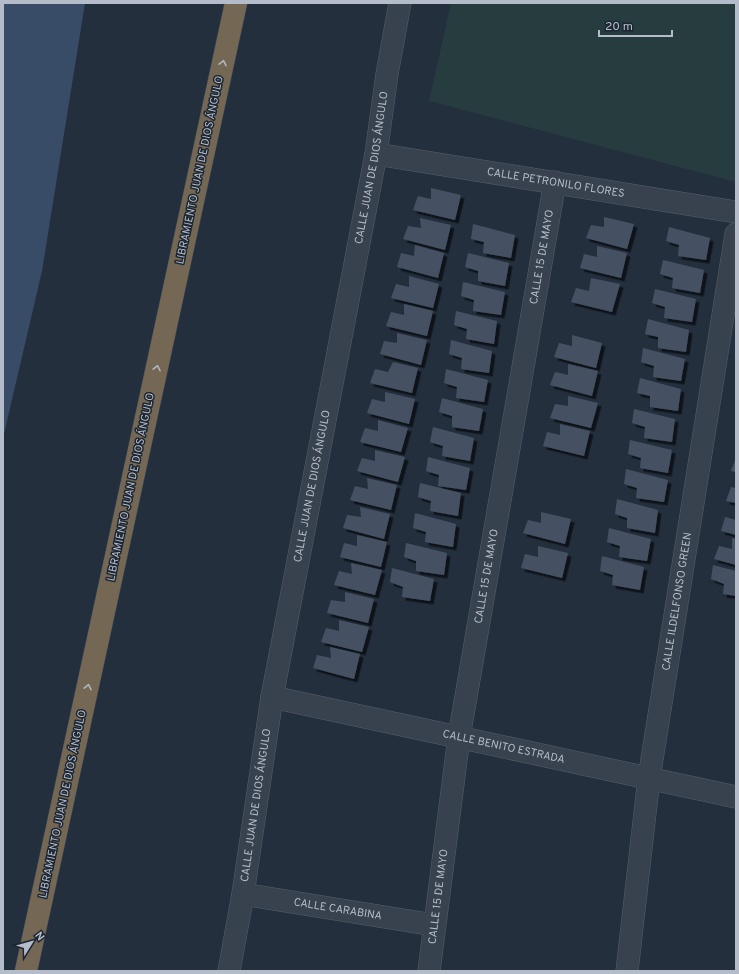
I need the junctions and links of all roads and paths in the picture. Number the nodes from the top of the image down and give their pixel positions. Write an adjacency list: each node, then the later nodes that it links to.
1 (236, 3): 14 (highway, LIBRAMIENTO JUAN DE DIOS ÁNGULO, one-way to 1)
2 (400, 3): 3 (street, CALLE JUAN DE DIOS ÁNGULO)
3 (376, 154): 4 (street, CALLE PETRONILO FLORES); 7 (street, CALLE JUAN DE DIOS ÁNGULO)
4 (555, 182): 5 (street, CALLE PETRONILO FLORES); 8 (street, CALLE 15 DE MAYO)
5 (736, 212)
6 (736, 234): 9 (street, CALLE ILDELFONSO GREEN)
7 (272, 697): 8 (street, CALLE BENITO ESTRADA); 11 (street, CALLE JUAN DE DIOS ÁNGULO)
8 (459, 737): 9 (street, CALLE BENITO ESTRADA); 12 (street, CALLE 15 DE MAYO)
9 (649, 778): 10 (street, CALLE BENITO ESTRADA); 13 (street, CALLE ILDELFONSO GREEN)
10 (736, 796)
11 (243, 894): 12 (street, CALLE CARABINA); 15 (street, CALLE JUAN DE DIOS ÁNGULO)
12 (434, 925): 16 (street, CALLE 15 DE MAYO)
13 (632, 970)
14 (26, 971)
15 (229, 971)
16 (429, 971)

